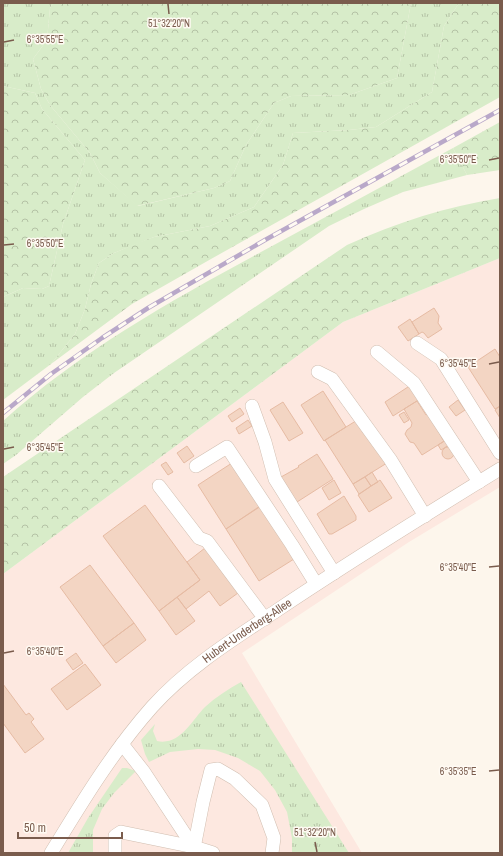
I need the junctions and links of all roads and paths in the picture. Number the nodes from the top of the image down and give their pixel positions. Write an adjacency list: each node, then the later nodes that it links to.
1 (417, 343): 5 (street)
2 (376, 352): 8 (street)
3 (318, 372): 10 (street)
4 (252, 406): 11 (street)
5 (500, 453)
6 (196, 466): 12 (street)
7 (500, 469): 8 (street, Hubert-Underberg-Allee)
8 (479, 482): 10 (street, Hubert-Underberg-Allee)
9 (159, 486): 13 (street)
10 (425, 516): 11 (street, Hubert-Underberg-Allee)
11 (334, 573): 12 (street, Hubert-Underberg-Allee)
12 (316, 584): 13 (street, Hubert-Underberg-Allee)
13 (264, 619): 14 (street, Hubert-Underberg-Allee)
14 (122, 744): 15 (street); 16 (street, Hubert-Underberg-Allee)
15 (195, 851): 17 (street); 18 (street); 19 (street)
16 (51, 853)
17 (115, 853)
18 (214, 853)
19 (272, 853)

